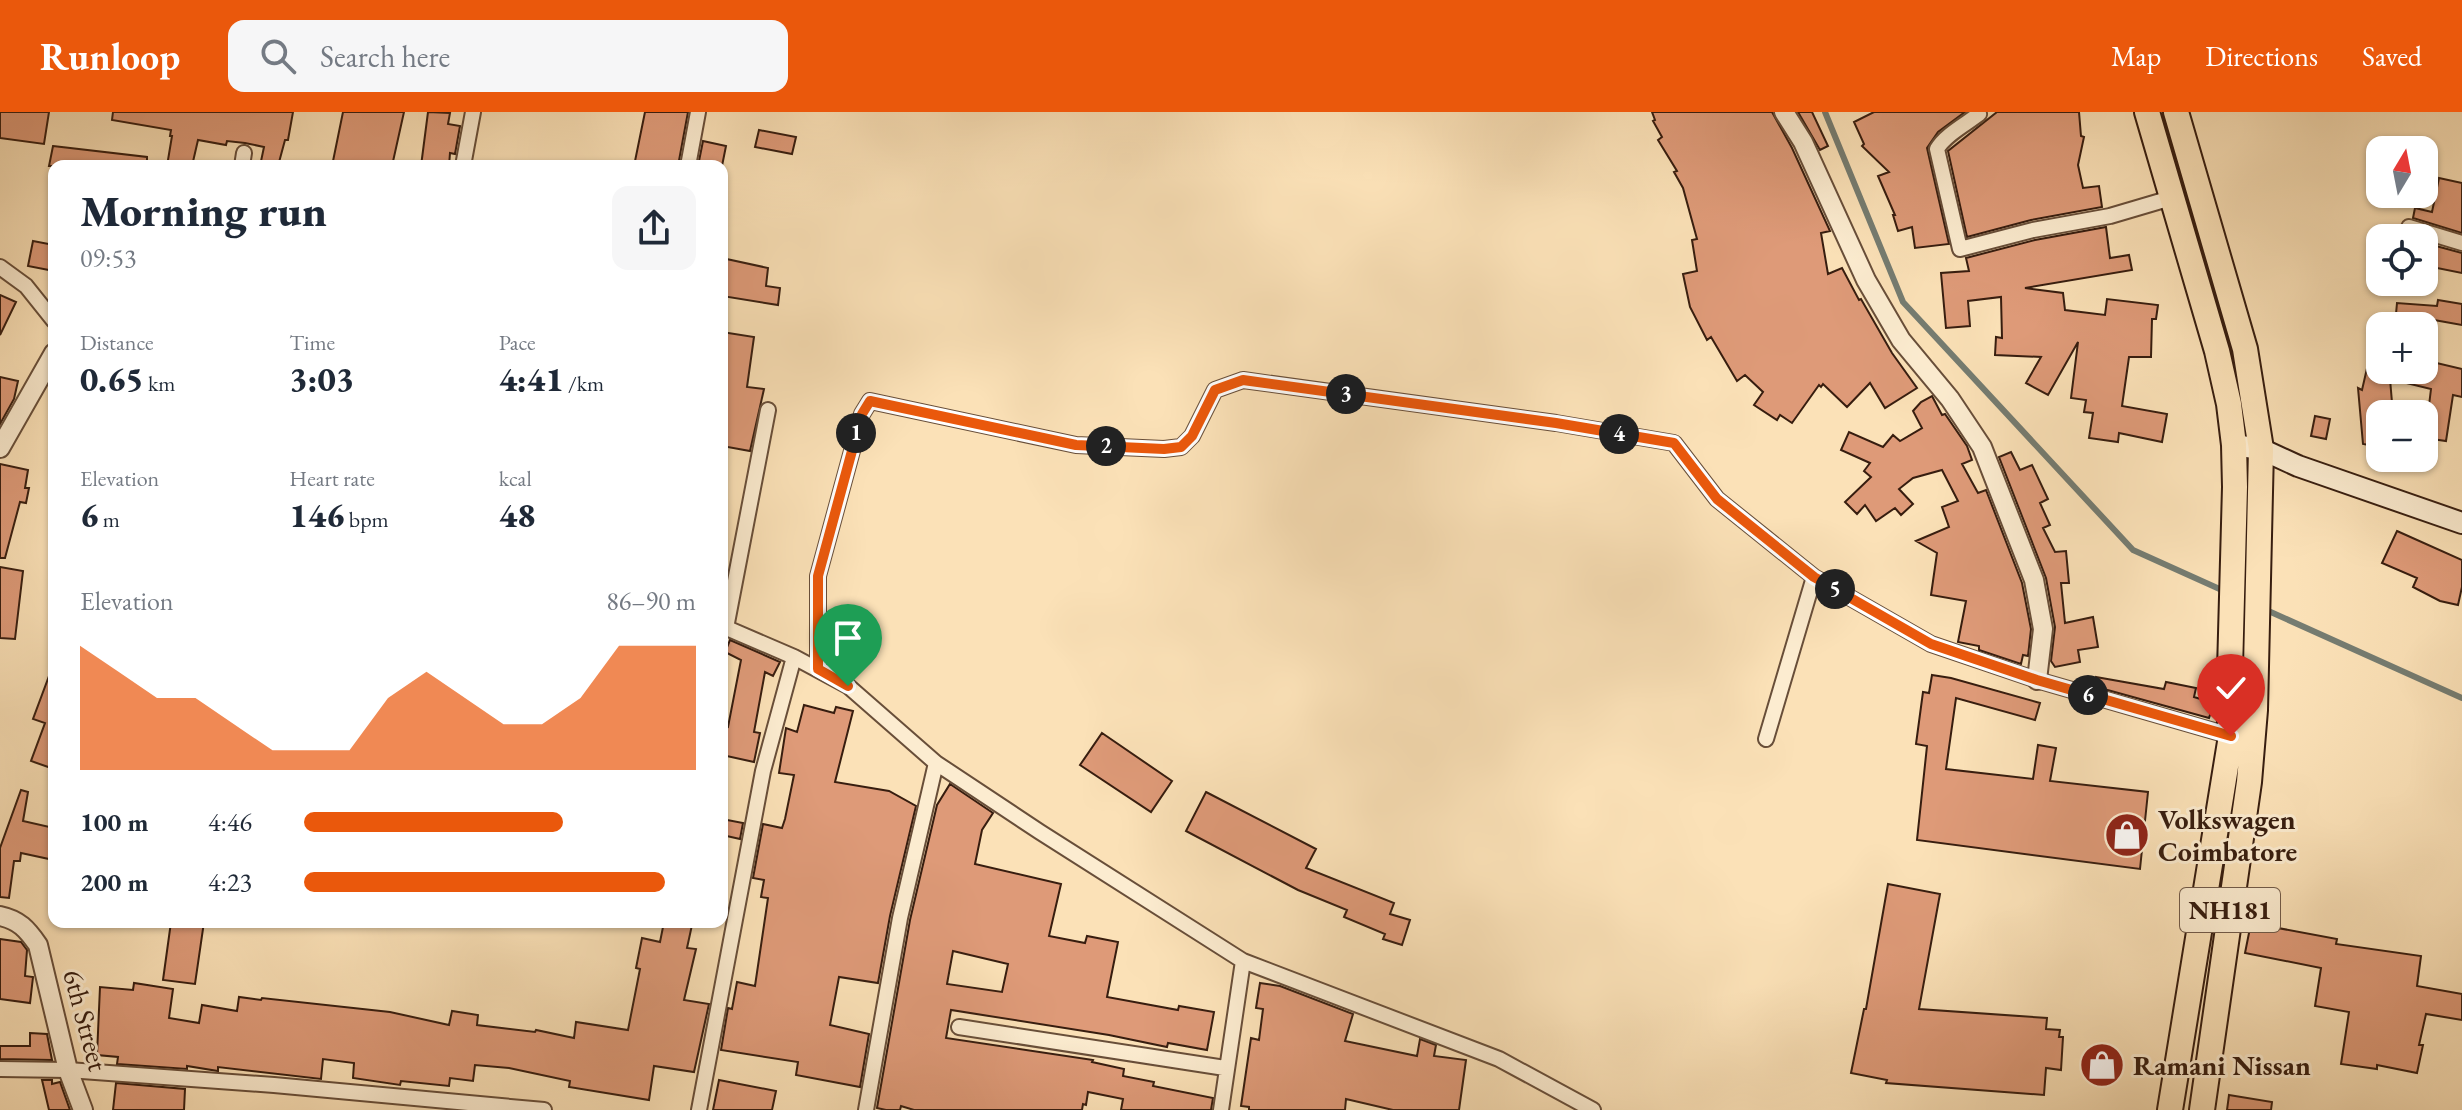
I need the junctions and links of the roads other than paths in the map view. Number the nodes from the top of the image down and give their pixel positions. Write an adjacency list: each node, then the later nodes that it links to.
1 (473, 112): 9 (street)
2 (698, 112): 10 (street)
3 (1784, 112): 28 (street)
4 (1978, 112): 11 (street)
5 (2176, 112): 7 (highway, NH181)
6 (2150, 113): 8 (highway)
7 (2183, 144): 8 (highway); 20 (highway, NH181)
8 (2157, 151): 11 (highway)
9 (464, 160)
10 (689, 160)
11 (2171, 198): 18 (highway)
12 (2438, 236): 13 (street)
13 (2462, 243)
14 (0, 267): 15 (street)
15 (48, 314)
16 (48, 364): 19 (street)
17 (768, 410): 24 (street)
18 (2234, 445): 20 (main road); 21 (highway)
19 (0, 448)
20 (2261, 449): 21 (highway, NH181); 22 (main road)
21 (2246, 488): 29 (highway, NH181); 45 (highway, NH181)
22 (2462, 523)
23 (1814, 577): 27 (street); 28 (street); 30 (street)
24 (728, 607)
25 (728, 629): 26 (street)
26 (794, 657): 27 (street); 40 (street)
27 (818, 669): 31 (street)
28 (2037, 680): 29 (street)
29 (2231, 736): 44 (highway, NH181)
30 (1766, 739)
31 (936, 763): 33 (street); 41 (street)
32 (0, 916): 37 (street, 6th Street)
33 (1243, 961): 35 (street); 43 (street)
34 (959, 1027): 35 (street)
35 (1225, 1068): 42 (street)
36 (0, 1069): 37 (street)
37 (68, 1070): 38 (street, 6th Street); 39 (street)
38 (83, 1110)
39 (544, 1110)
40 (699, 1110)
41 (866, 1110)
42 (1221, 1110)
43 (1593, 1110)
44 (2170, 1110)
45 (2202, 1110)

